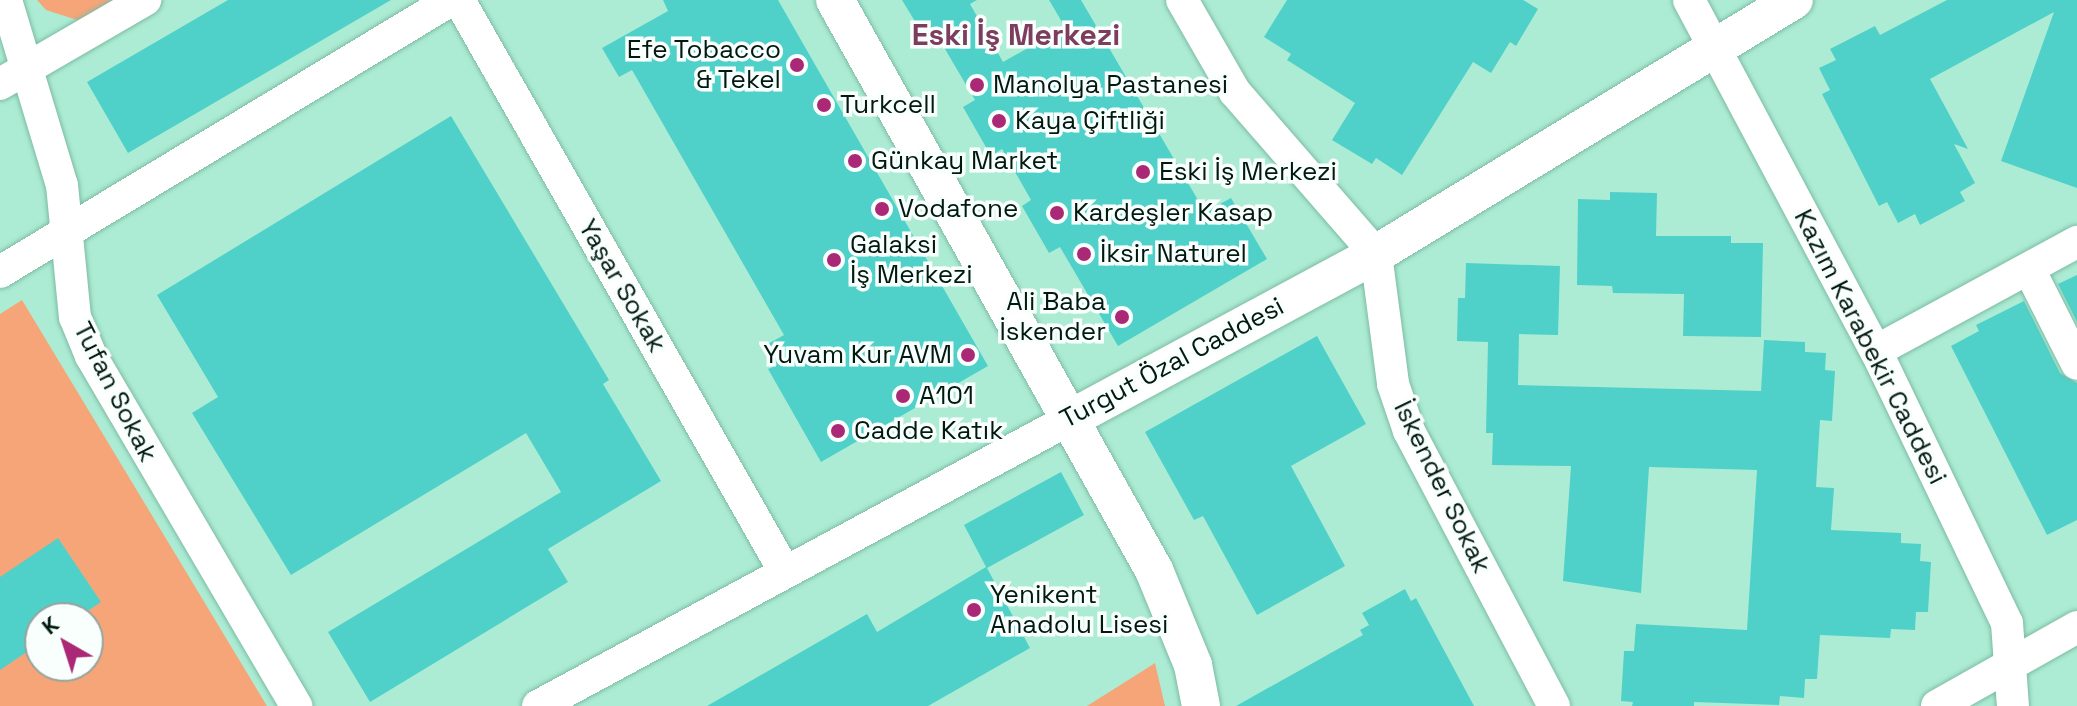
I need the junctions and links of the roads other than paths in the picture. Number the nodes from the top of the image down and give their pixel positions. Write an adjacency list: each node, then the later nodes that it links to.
1 (6, 0): 10 (street, Tufan Sokak)
2 (145, 0): 10 (street)
3 (451, 0): 11 (street)
4 (459, 0): 19 (street, Yaşar Sokak)
5 (835, 0): 18 (street)
6 (1182, 0): 13 (street)
7 (1689, 0): 9 (street, Kazım Karabekir Caddesi)
8 (1794, 0): 9 (street, Turgut Özal Caddesi)
9 (1714, 48): 13 (street, Turgut Özal Caddesi); 16 (street, Kazım Karabekir Caddesi)
10 (13, 76): 11 (street, Tufan Sokak)
11 (70, 230): 15 (street); 22 (street, Tufan Sokak)
12 (2077, 242): 14 (street)
13 (1376, 254): 18 (street, Turgut Özal Caddesi); 25 (street, İskender Sokak)
14 (2029, 269): 16 (street); 17 (street)
15 (0, 272)
16 (1876, 351): 21 (street, Kazım Karabekir Caddesi)
17 (2077, 364)
18 (1070, 419): 19 (street, Turgut Özal Caddesi); 24 (street)
19 (785, 572): 23 (street, Turgut Özal Caddesi)
20 (2077, 627): 21 (street)
21 (2011, 664): 26 (street); 27 (street, Kazım Karabekir Caddesi)
22 (296, 706)
23 (538, 706)
24 (1201, 706)
25 (1554, 706)
26 (1937, 706)
27 (2013, 706)

